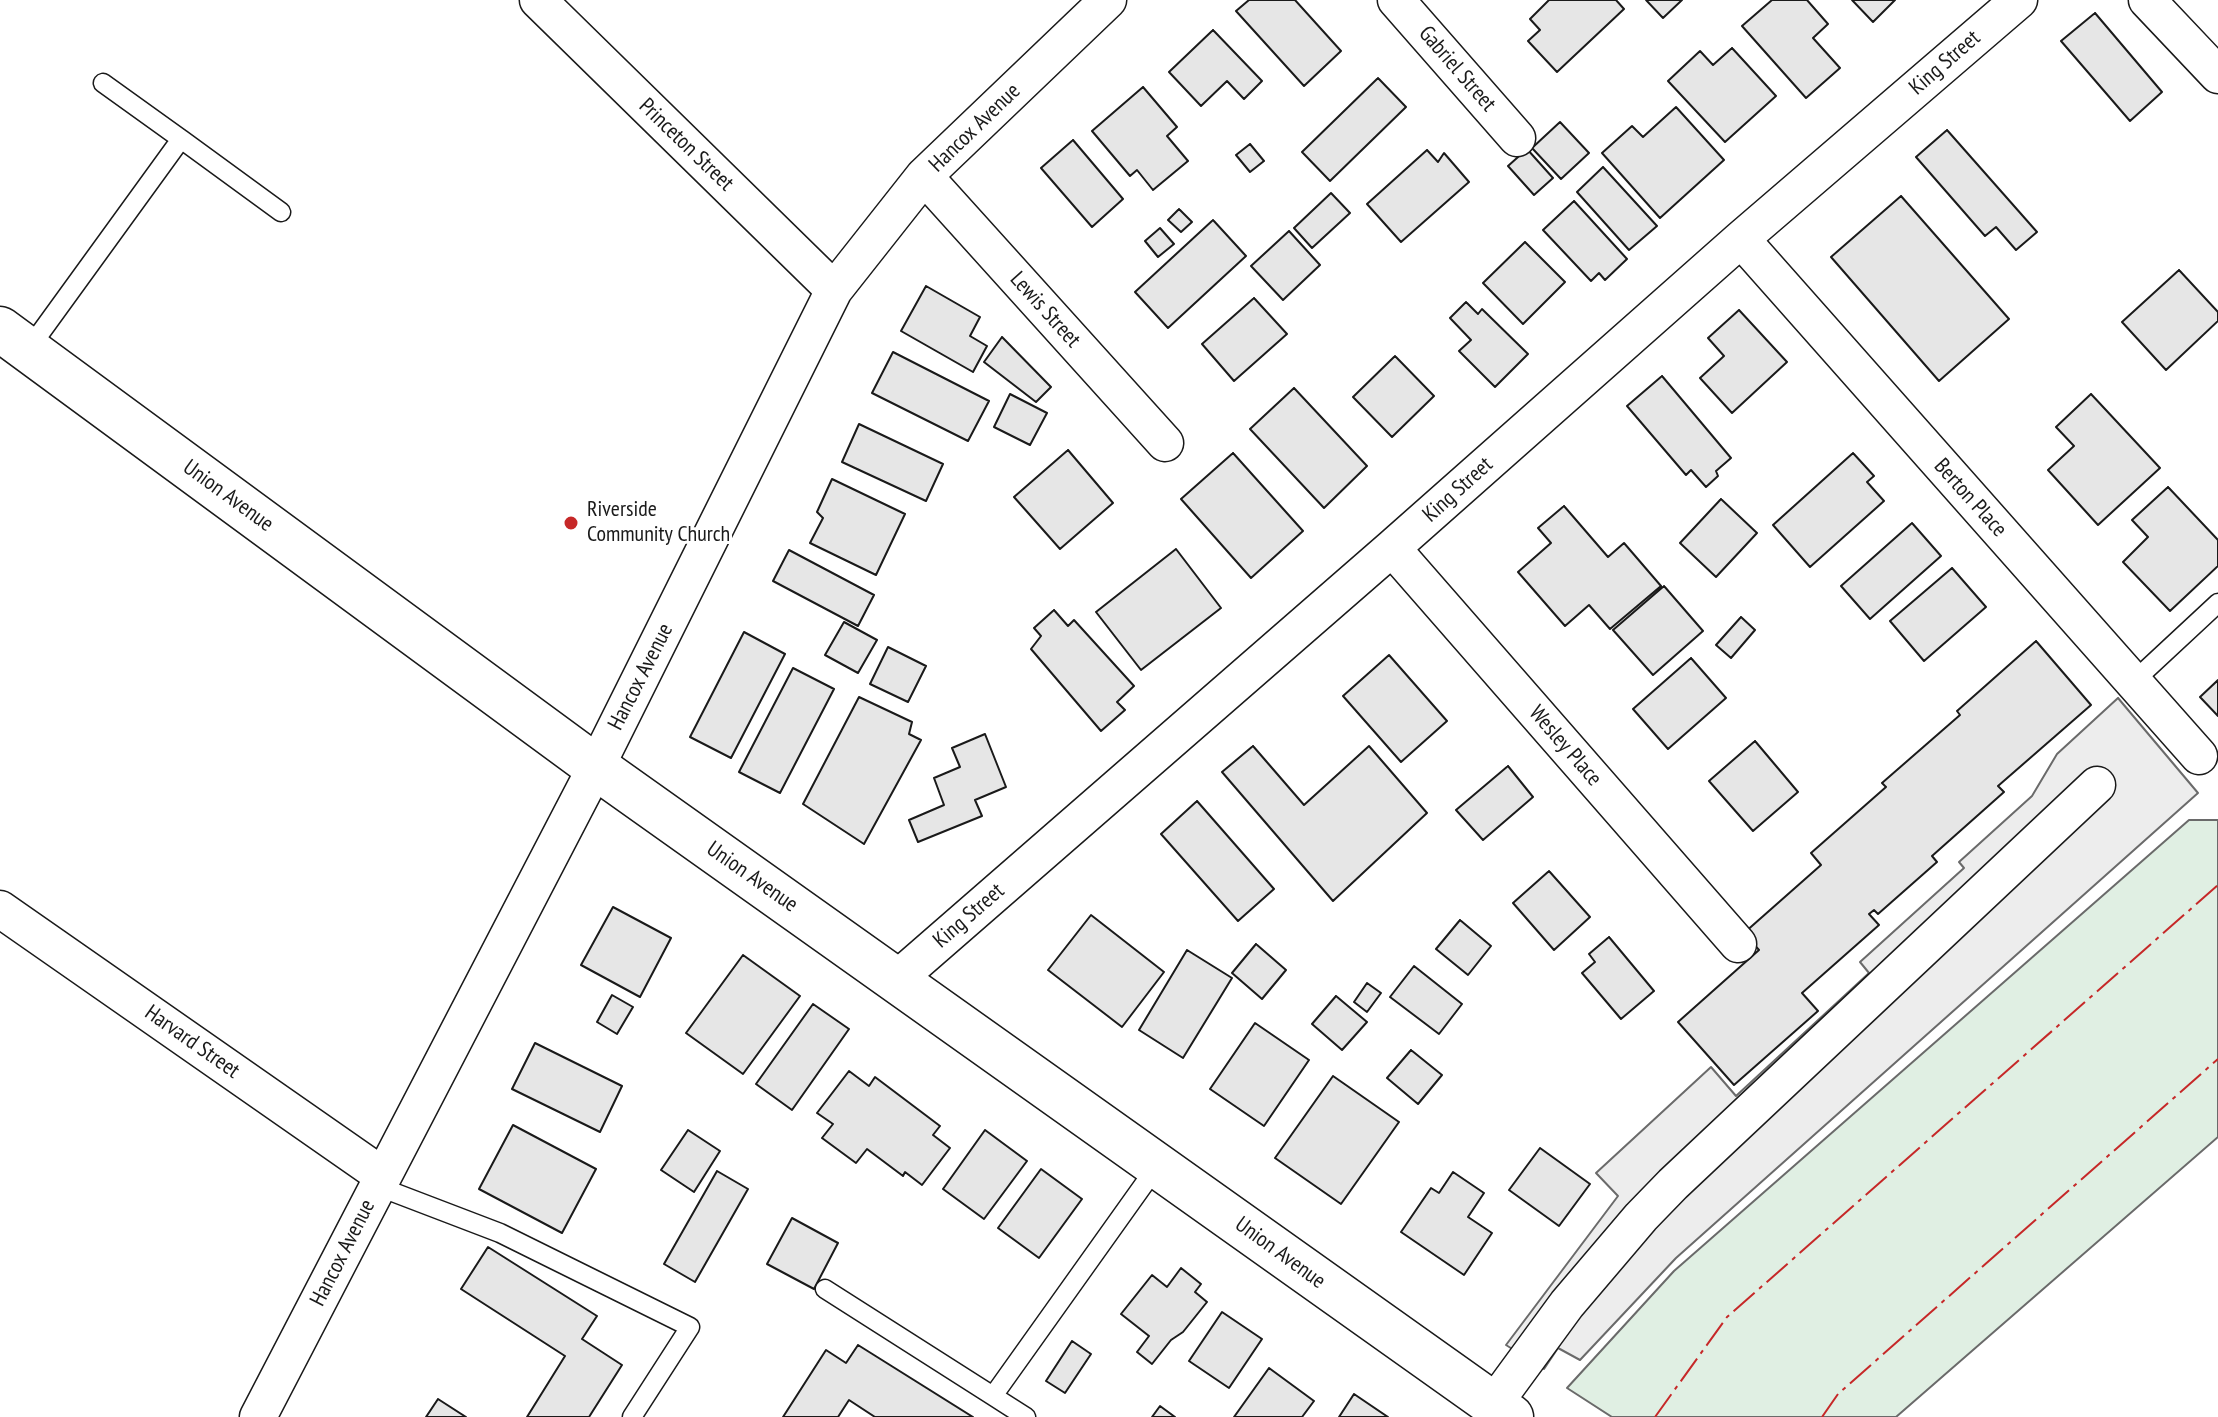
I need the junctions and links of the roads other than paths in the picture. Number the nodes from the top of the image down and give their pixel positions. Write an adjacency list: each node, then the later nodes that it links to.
1 (538, 0): 13 (street, Princeton Street)
2 (1108, 0): 10 (street, Hancox Avenue)
3 (1396, 0): 8 (street, Gabriel Street)
4 (2019, 0): 12 (street, King Street)
5 (2147, 0): 6 (street)
6 (2218, 75)
7 (103, 83): 9 (lane)
8 (1517, 138)
9 (181, 139): 11 (lane); 14 (lane)
10 (924, 176): 13 (street, Hancox Avenue); 15 (street, Lewis Street)
11 (281, 212)
12 (1741, 239): 16 (street, King Street); 18 (street, Berton Place)
13 (834, 290): 20 (street, Hancox Avenue)
14 (14, 339): 20 (street, Union Avenue)
15 (1165, 443)
16 (1392, 548): 23 (street, Wesley Place); 24 (street, King Street)
17 (2218, 603): 18 (lane)
18 (2133, 682): 19 (street, Berton Place)
19 (2199, 756)
20 (596, 767): 24 (street, Union Avenue); 26 (street, Hancox Avenue)
21 (2097, 785): 29 (street)
22 (0, 909): 26 (street, Harvard Street)
23 (1738, 944)
24 (896, 980): 25 (street, Union Avenue)
25 (1157, 1166): 28 (lane); 29 (street, Union Avenue)
26 (380, 1181): 30 (street, Hancox Avenue); 31 (lane)
27 (825, 1289): 28 (lane)
28 (993, 1396): 32 (lane)
29 (1502, 1411)
30 (258, 1417)
31 (632, 1417)
32 (1026, 1417)

